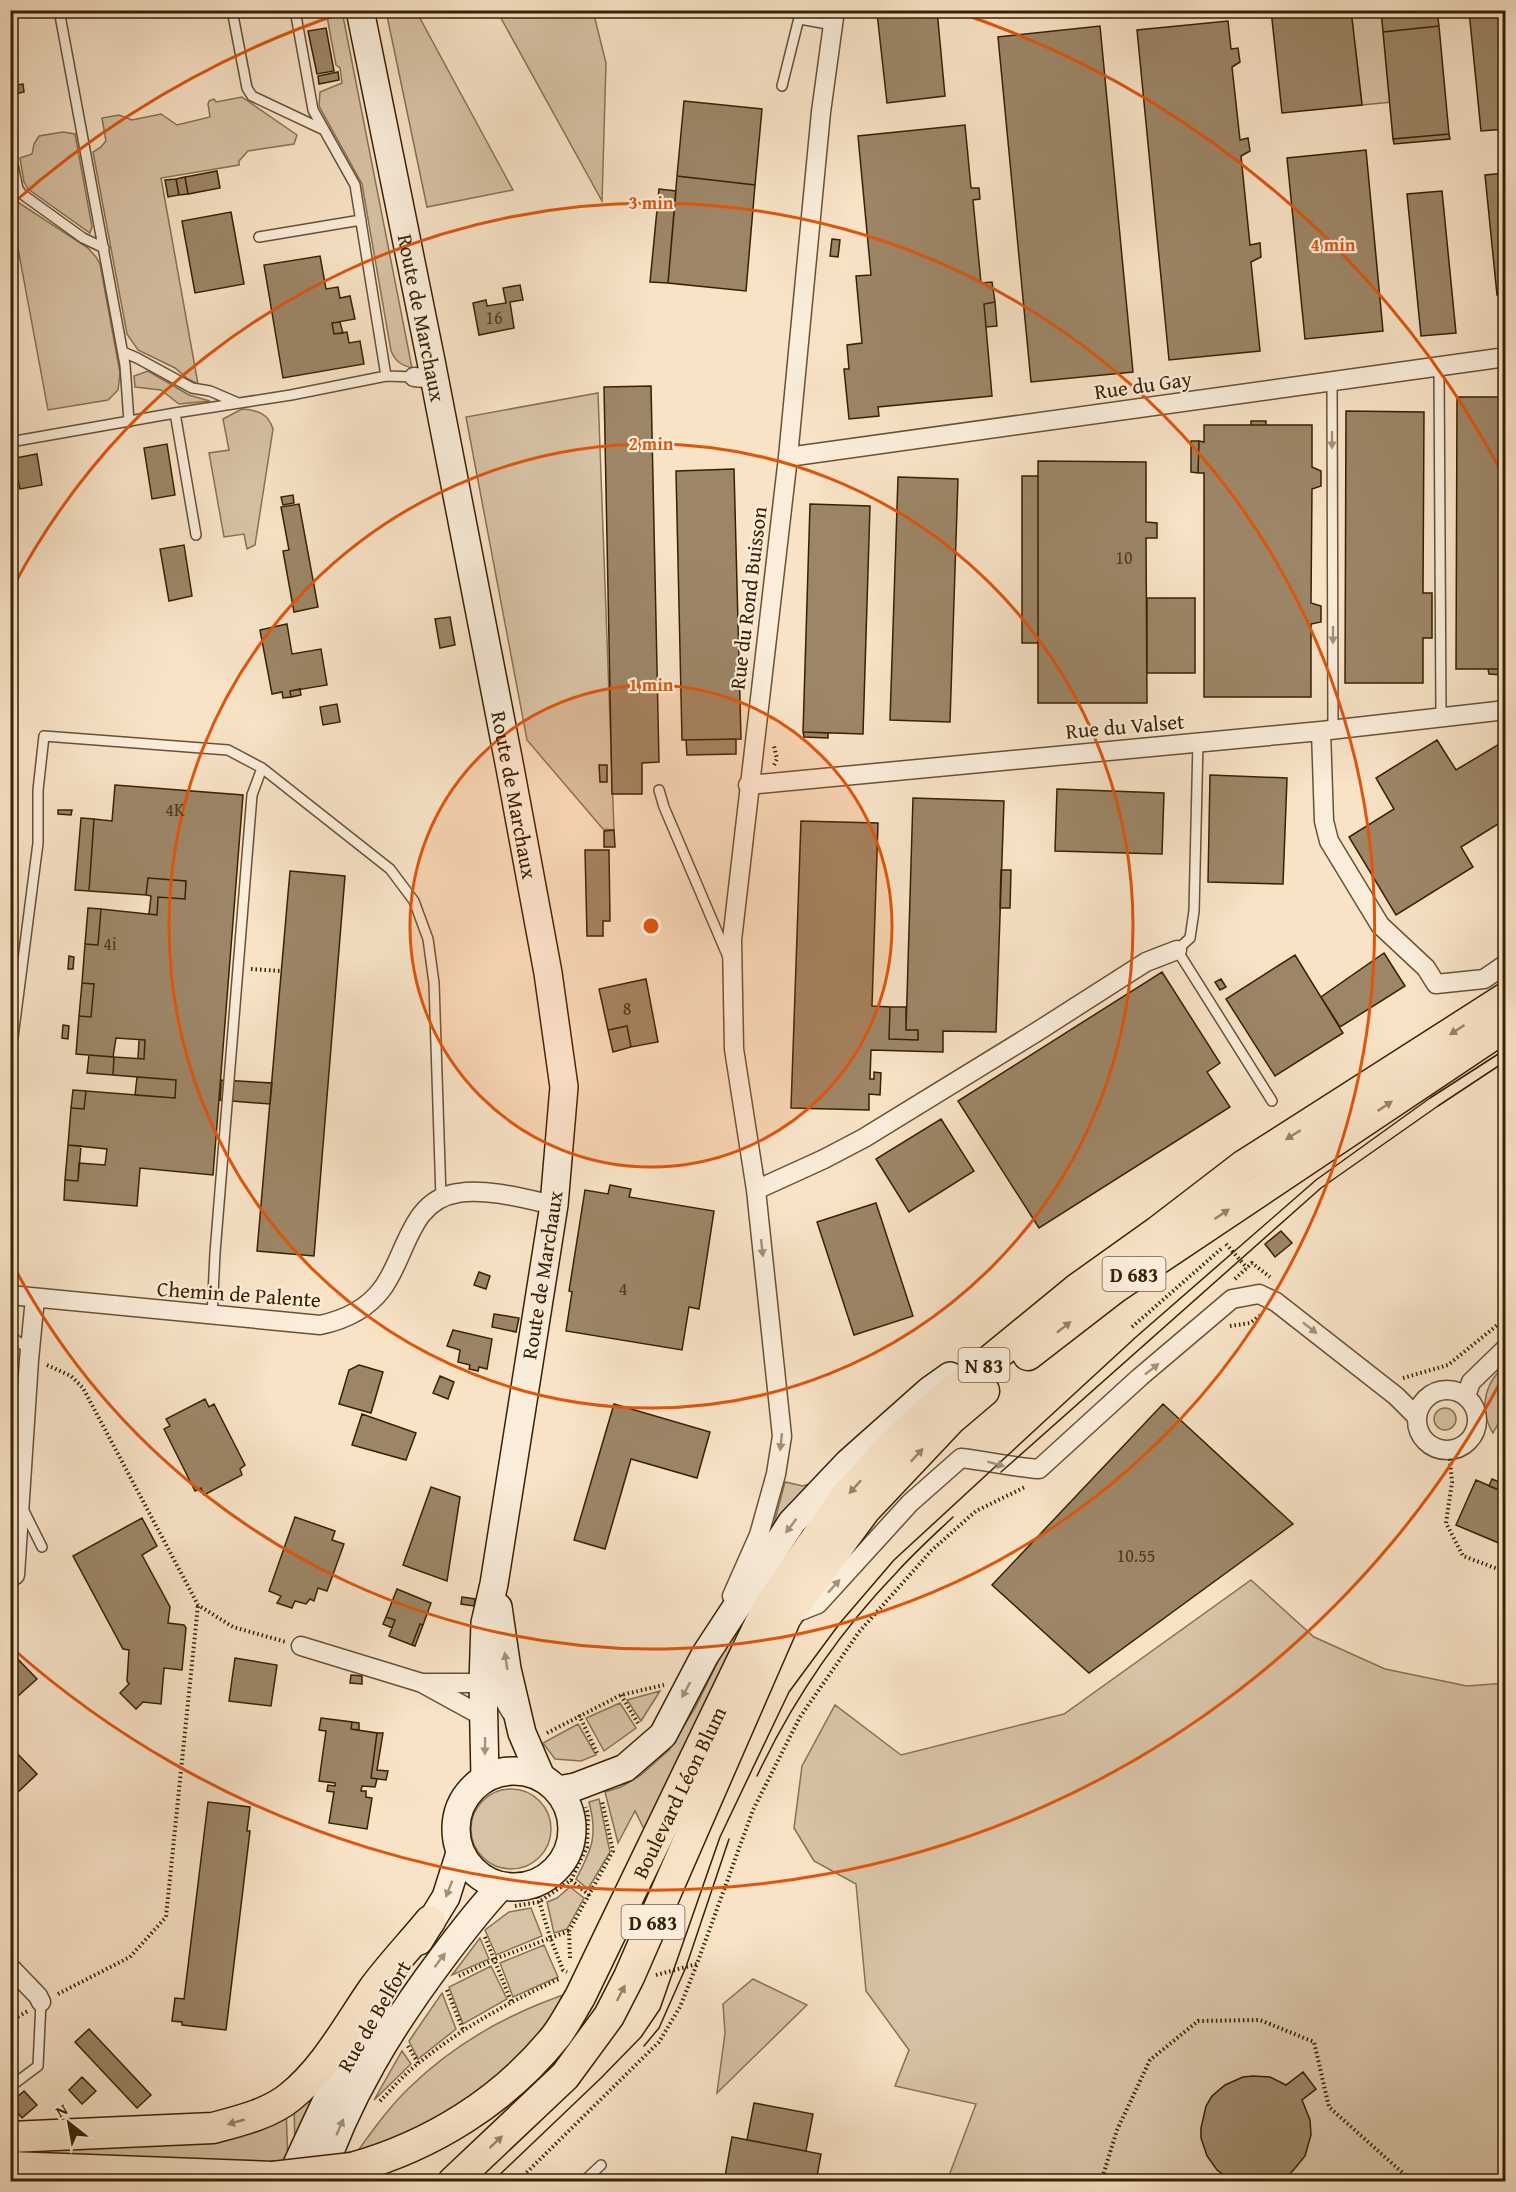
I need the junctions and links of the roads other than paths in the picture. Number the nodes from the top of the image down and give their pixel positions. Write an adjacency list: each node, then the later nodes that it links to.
1 (59, 10): 12 (lane)
2 (232, 10): 8 (lane)
3 (295, 10): 8 (lane)
4 (360, 10): 17 (main road, Route de Marchaux)
5 (800, 15): 6 (lane); 7 (lane)
6 (834, 18): 23 (street, Rue du Rond Buisson)
7 (782, 86)
8 (324, 130): 10 (lane)
9 (10, 162): 12 (lane)
10 (361, 219): 11 (lane); 16 (lane)
11 (259, 237)
12 (104, 248): 13 (lane)
13 (123, 352): 19 (lane); 21 (lane)
14 (1506, 357): 15 (street, Rue du Gay)
15 (1439, 366): 18 (street, Rue du Gay); 26 (lane)
16 (386, 375): 17 (lane); 19 (lane)
17 (424, 378): 41 (main road, Route de Marchaux)
18 (1332, 381): 23 (street, Rue du Gay); 27 (lane, one-way to 27)
19 (239, 403): 20 (lane)
20 (175, 413): 21 (lane); 24 (lane)
21 (129, 422): 22 (lane)
22 (10, 442)
23 (788, 457): 30 (street, Rue du Rond Buisson)
24 (196, 535)
25 (1506, 710): 26 (street, Rue du Valset)
26 (1441, 717): 27 (street, Rue du Valset)
27 (1327, 730): 28 (street, Rue du Valset); 33 (street)
28 (1198, 742): 30 (street, Rue du Valset); 32 (lane)
29 (262, 768): 37 (lane); 40 (lane); 45 (lane)
30 (748, 785): 34 (street, Rue du Rond Buisson)
31 (659, 790): 34 (lane)
32 (1177, 950): 38 (lane); 39 (street)
33 (1506, 964)
34 (732, 967): 39 (street, Rue du Rond Buisson)
35 (1506, 998): 42 (main road, D 683, one-way to 42)
36 (1506, 1026): 55 (main road, D 683, one-way to 36)
37 (10, 1044)
38 (1272, 1101)
39 (756, 1190): 57 (street, Rue du Rond Buisson, one-way to 57)
40 (441, 1198): 41 (street); 45 (street, Chemin de Palente)
41 (554, 1205): 54 (main road, Route de Marchaux)
42 (1077, 1289): 57 (main road, D 683, one-way to 57); 73 (main road, Boulevard Léon Blum / N 83, one-way to 73)
43 (10, 1295): 44 (street, Chemin de Palente)
44 (35, 1298): 45 (street, Chemin de Palente); 48 (street)
45 (212, 1316)
46 (10, 1336): 48 (lane)
47 (1506, 1348): 49 (street)
48 (30, 1350): 51 (street)
49 (1466, 1396): 50 (street); 50 (street)
50 (1417, 1417): 55 (street, one-way to 50)
51 (19, 1501): 52 (lane); 53 (street)
52 (42, 1547)
53 (15, 1575)
54 (494, 1584): 59 (main road, Route de Marchaux); 61 (main road, Route de Marchaux, one-way to 54)
55 (786, 1617): 73 (main road, Boulevard Léon Blum); 78 (main road, D 683, one-way to 55)
56 (301, 1646): 58 (street)
57 (705, 1655): 63 (main road, D 683, one-way to 63)
58 (422, 1683): 59 (street); 60 (street)
59 (483, 1683): 60 (main road, Route de Marchaux); 61 (street)
60 (484, 1717): 62 (main road, Route de Marchaux, one-way to 62)
61 (530, 1735): 63 (main road, Route de Marchaux)
62 (485, 1778): 63 (main road); 64 (main road)
63 (549, 1784): 65 (main road)
64 (460, 1853): 65 (main road); 66 (main road, Rue de Belfort, one-way to 66)
65 (504, 1897): 77 (main road, Rue de Belfort, one-way to 65)
66 (430, 1921): 70 (main road, one-way to 70); 74 (main road, Rue de Belfort)
67 (10, 1967): 68 (street)
68 (41, 2002): 69 (lane)
69 (10, 2087)
70 (10, 2137)
71 (601, 2165): 79 (lane)
72 (10, 2167): 74 (main road)
73 (354, 2175): 74 (main road, bridge)
74 (282, 2179)
75 (10, 2181): 76 (main road)
76 (30, 2181)
77 (320, 2181)
78 (453, 2181)
79 (583, 2181)

